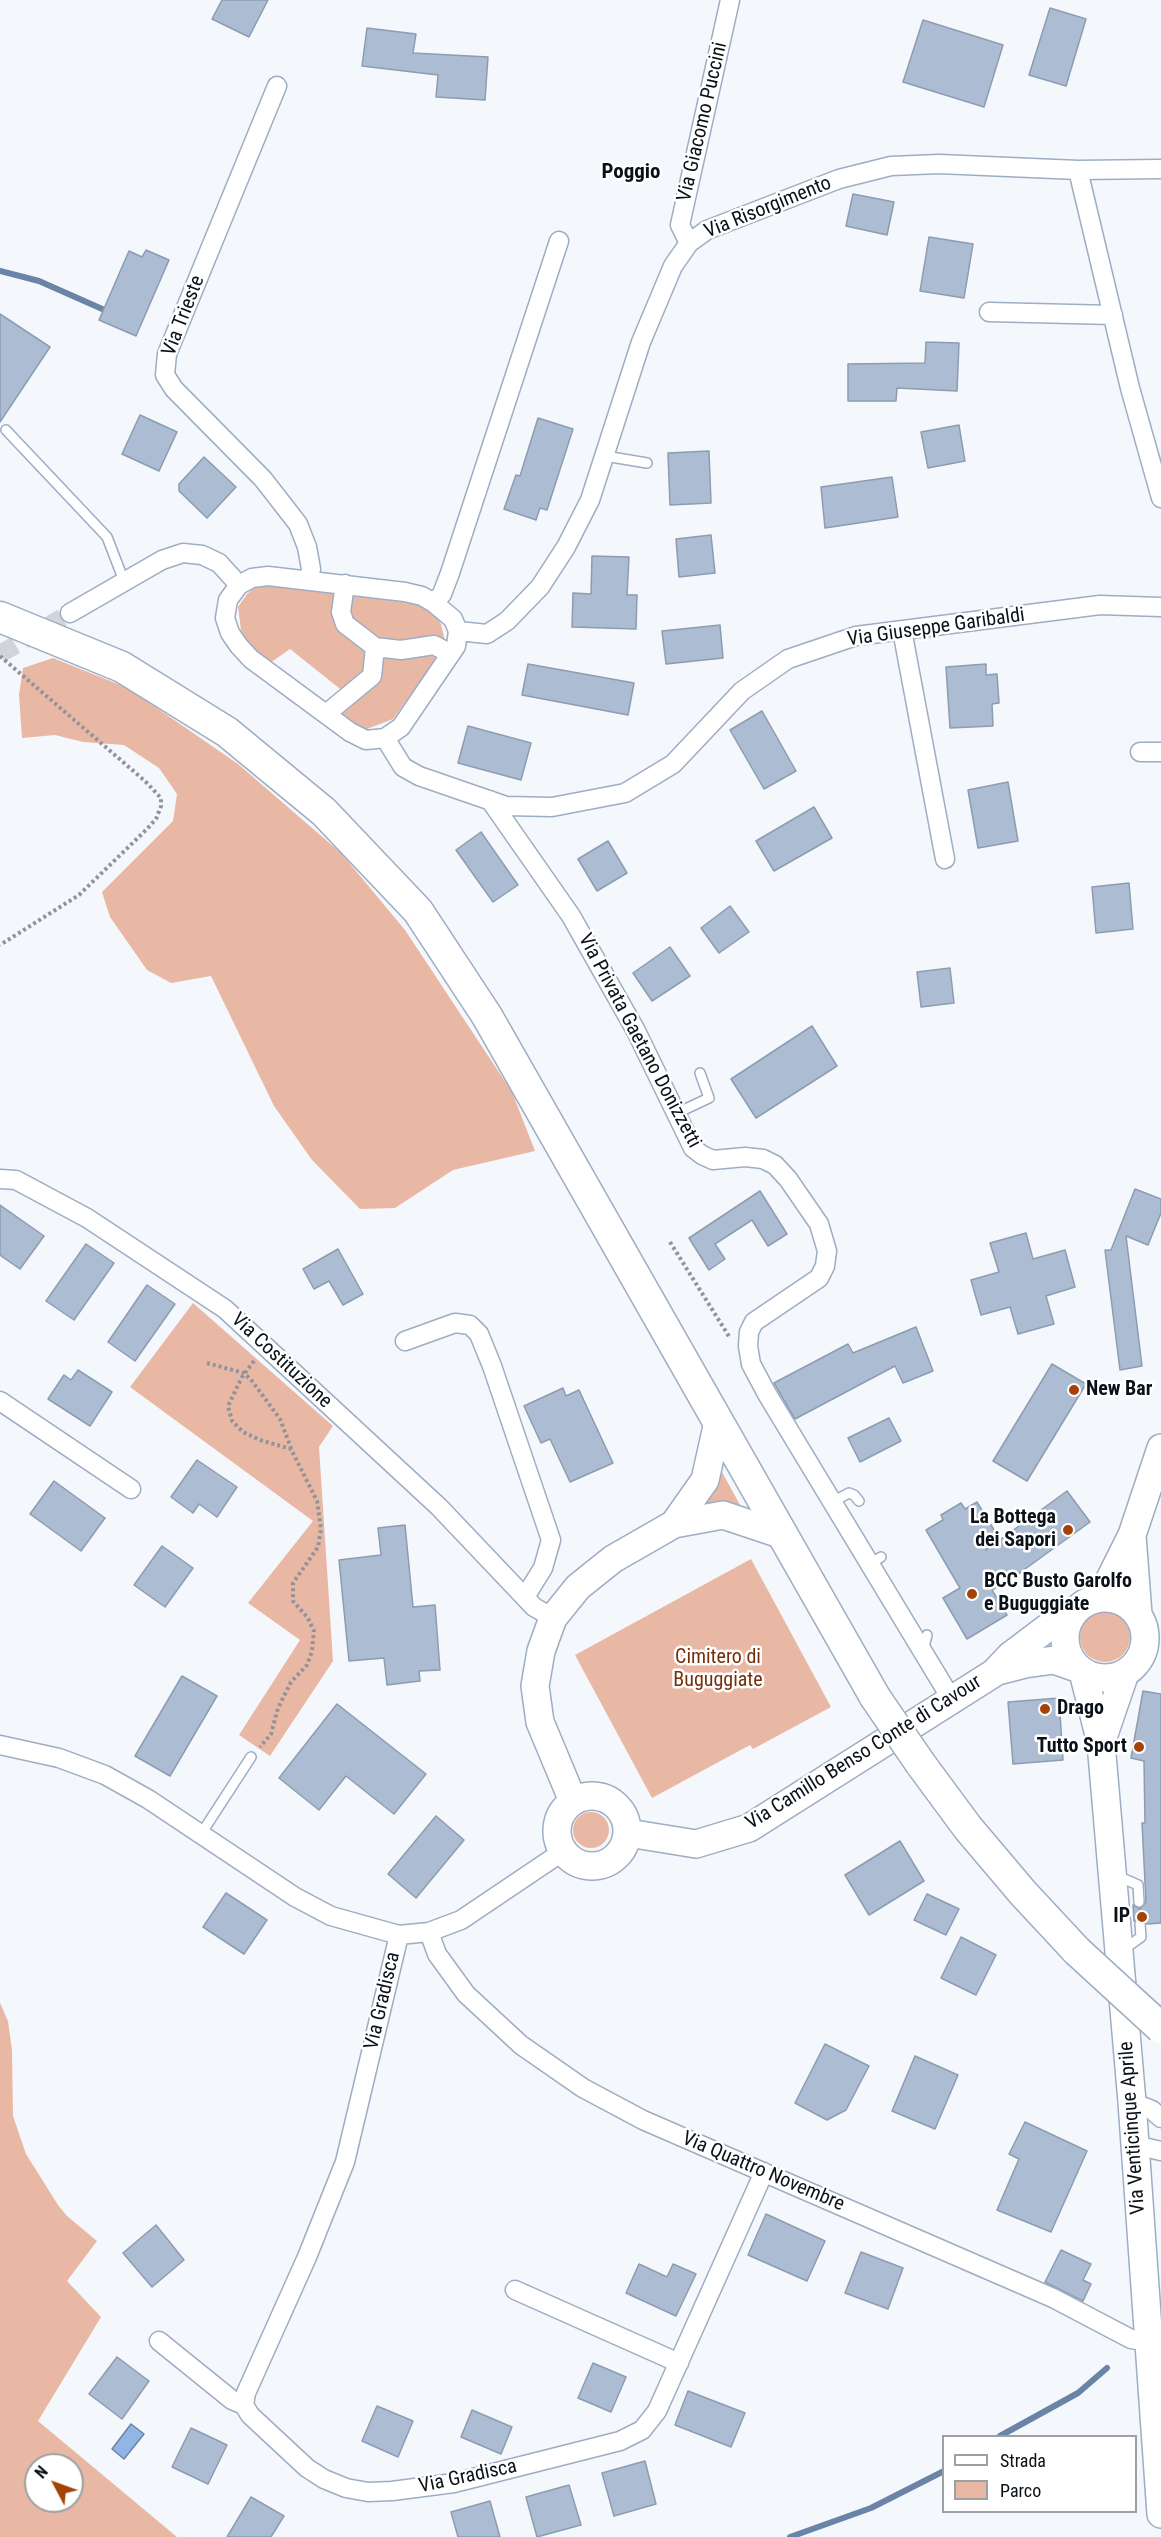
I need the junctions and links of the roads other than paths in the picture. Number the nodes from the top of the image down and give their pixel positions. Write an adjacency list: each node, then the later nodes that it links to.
1 (730, 0): 6 (street, Via Giacomo Puccini)
2 (277, 86): 13 (street, Via Trieste)
3 (1078, 170): 4 (street, Via Risorgimento); 6 (street, Via Risorgimento); 8 (street)
4 (1161, 170)
5 (559, 241): 17 (street)
6 (689, 243): 10 (street, Via Risorgimento)
7 (989, 312): 8 (street)
8 (1113, 315): 12 (street)
9 (6, 430): 14 (lane)
10 (604, 456): 11 (lane); 22 (street, Via Risorgimento)
11 (647, 463)
12 (1161, 498)
13 (309, 579): 15 (street); 16 (street)
14 (124, 581): 16 (street); 19 (street)
15 (345, 584): 17 (street); 23 (street)
16 (239, 585): 25 (street)
17 (434, 603): 22 (street)
18 (1161, 607): 21 (street, Via Giuseppe Garibaldi)
19 (70, 613)
20 (0, 617): 36 (main road)
21 (902, 630): 29 (street, Via Giuseppe Garibaldi); 30 (street)
22 (458, 631): 24 (street)
23 (375, 647): 24 (street); 25 (street)
24 (451, 654): 26 (street)
25 (326, 714): 26 (street)
26 (385, 738): 29 (street, Via Giuseppe Garibaldi)
27 (1140, 752): 28 (street)
28 (1161, 752)
29 (490, 800): 32 (street, Via Privata Gaetano Donizzetti)
30 (945, 859)
31 (700, 1073): 32 (lane)
32 (678, 1113): 40 (street, Via Privata Gaetano Donizzetti)
33 (0, 1179): 44 (street, Via Costituzione)
34 (405, 1341): 44 (street)
35 (0, 1401): 38 (street)
36 (718, 1422): 41 (main road); 42 (main road)
37 (1161, 1448): 43 (main road)
38 (131, 1489)
39 (859, 1501): 40 (lane)
40 (832, 1502): 52 (street)
41 (674, 1524): 42 (main road); 47 (main road)
42 (780, 1534): 66 (main road, bridge)
43 (1132, 1535): 45 (main road); 46 (main road)
44 (525, 1597): 47 (street, Via Costituzione)
45 (1101, 1597): 46 (main road); 48 (main road)
46 (1138, 1614): 49 (main road)
47 (553, 1618): 56 (main road)
48 (1069, 1618): 50 (main road); 51 (main road, Via Camillo Benso Conte di Cavour)
49 (1143, 1663): 50 (main road); 53 (main road, Via Venticinque Aprile)
50 (1080, 1670): 51 (main road, Via Camillo Benso Conte di Cavour); 53 (main road, Via Venticinque Aprile)
51 (994, 1673): 52 (main road, Via Camillo Benso Conte di Cavour)
52 (952, 1700): 57 (main road, Via Camillo Benso Conte di Cavour)
53 (1101, 1743): 60 (main road, Via Venticinque Aprile)
54 (0, 1745): 58 (street)
55 (251, 1757): 58 (lane)
56 (573, 1801): 57 (main road); 59 (main road)
57 (628, 1833): 59 (main road)
58 (201, 1834): 64 (street)
59 (562, 1852): 63 (street)
60 (1112, 1874): 61 (lane); 65 (main road, Via Venticinque Aprile)
61 (1139, 1902)
62 (1140, 1924): 65 (lane)
63 (429, 1932): 64 (street); 71 (street, Via Quattro Novembre)
64 (399, 1935): 76 (street, Via Gradisca)
65 (1119, 1952): 67 (main road, Via Venticinque Aprile)
66 (1161, 2028)
67 (1132, 2102): 68 (street); 69 (main road, Via Venticinque Aprile)
68 (1161, 2118)
69 (1135, 2145): 70 (street); 74 (main road, Via Venticinque Aprile)
70 (1161, 2151)
71 (764, 2172): 74 (street, Via Quattro Novembre); 75 (street, Via Gradisca)
72 (514, 2290): 75 (street)
73 (159, 2341): 76 (street, Via Gradisca)
74 (1149, 2342): 77 (main road, Via Venticinque Aprile)
75 (679, 2363): 76 (street, Via Gradisca)
76 (244, 2404)
77 (1161, 2514)

